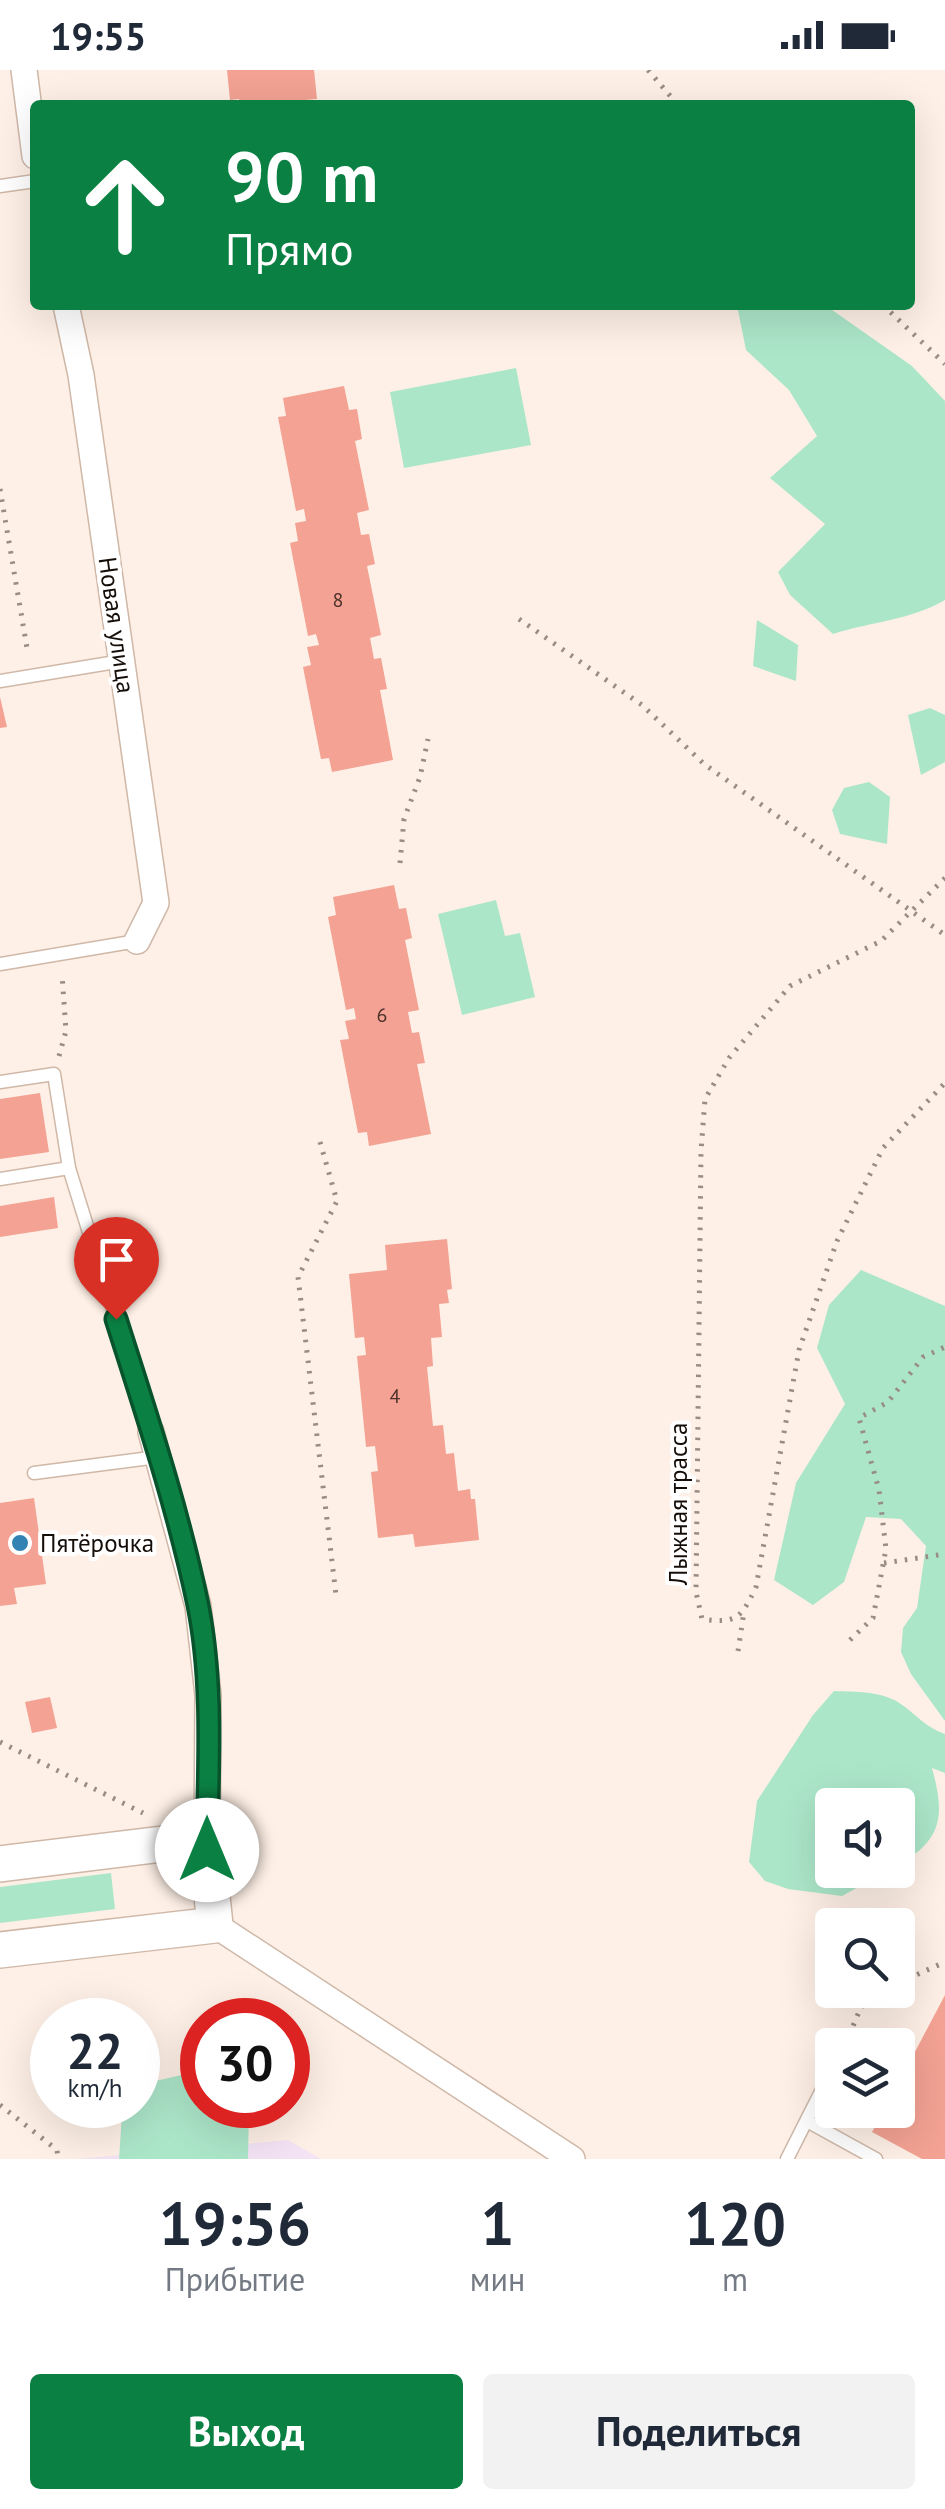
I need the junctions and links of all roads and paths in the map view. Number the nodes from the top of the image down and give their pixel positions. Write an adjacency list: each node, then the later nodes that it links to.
1 (24, 70): 4 (street)
2 (648, 70): 3 (path)
3 (674, 100)
4 (30, 117)
5 (30, 181): 6 (lane)
6 (0, 186)
7 (67, 310): 12 (street, Новая улица)
8 (887, 310): 9 (path)
9 (945, 364)
10 (0, 489): 13 (path)
11 (519, 619): 18 (path)
12 (122, 661): 13 (lane); 20 (street, Новая улица)
13 (32, 676): 14 (lane)
14 (0, 681)
15 (428, 739): 16 (path)
16 (400, 863)
17 (945, 878): 18 (path, Лыжная трасса)
18 (910, 913): 19 (path); 36 (path, Лыжная трасса)
19 (945, 935)
20 (137, 941): 21 (lane)
21 (60, 954): 22 (lane); 23 (path)
22 (0, 964)
23 (54, 1074): 24 (lane); 27 (lane)
24 (0, 1082)
25 (945, 1083): 36 (path)
26 (320, 1142): 35 (path)
27 (69, 1168): 28 (lane); 30 (lane)
28 (0, 1179)
29 (945, 1347): 34 (path)
30 (151, 1432): 31 (street)
31 (158, 1457): 32 (lane); 40 (street)
32 (34, 1473)
33 (945, 1554): 34 (path)
34 (883, 1563): 37 (path)
35 (336, 1595)
36 (744, 1612): 38 (path)
37 (850, 1640)
38 (738, 1652)
39 (0, 1742): 40 (path)
40 (201, 1844): 41 (street); 42 (street)
41 (0, 1864)
42 (216, 1926): 43 (street); 50 (street)
43 (0, 1950)
44 (945, 1962): 45 (path)
45 (915, 1975)
46 (0, 2104): 49 (path)
47 (815, 2104): 48 (lane)
48 (806, 2122): 51 (lane); 52 (lane)
49 (58, 2159)
50 (572, 2159)
51 (787, 2159)
52 (876, 2159)

